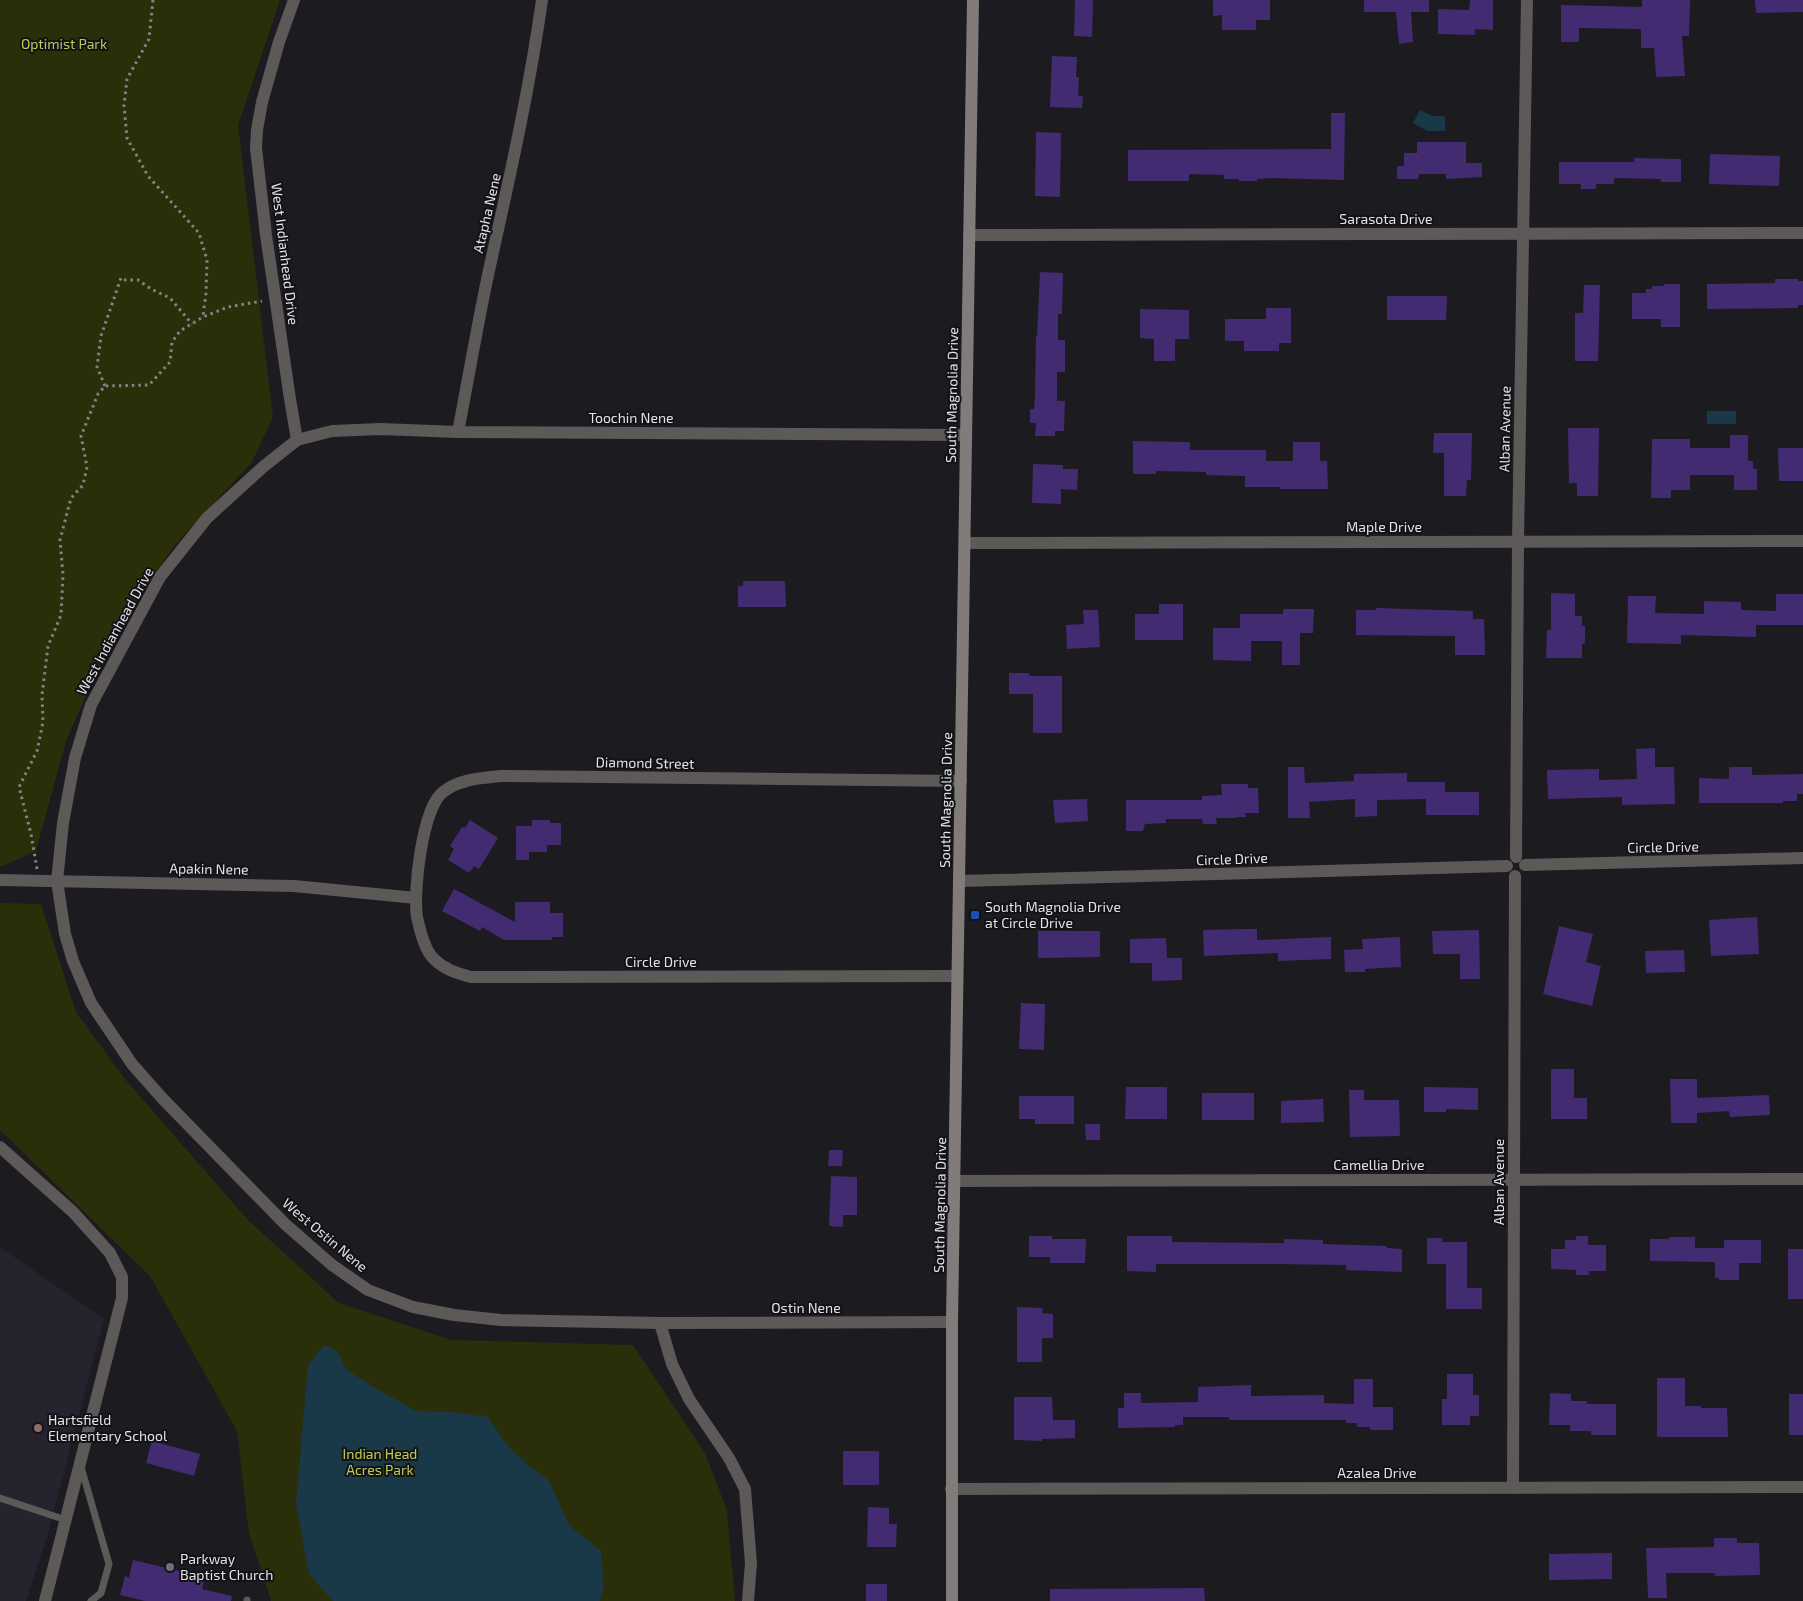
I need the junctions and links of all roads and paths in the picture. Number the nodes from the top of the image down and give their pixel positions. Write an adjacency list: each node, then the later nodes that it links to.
1 (154, 0): 10 (path)
2 (294, 0): 9 (street, West Indianhead Drive)
3 (542, 0): 13 (street, Atapha Nene)
4 (974, 0): 8 (main road, South Magnolia Drive)
5 (1527, 0): 7 (street, Alban Avenue)
6 (1803, 233): 7 (street, Sarasota Drive)
7 (1523, 234): 8 (street, Sarasota Drive); 17 (street, Alban Avenue)
8 (969, 235): 14 (main road, South Magnolia Drive)
9 (275, 299): 10 (path); 15 (street, West Indianhead Drive)
10 (202, 317): 11 (path)
11 (192, 324): 12 (path); 12 (path)
12 (105, 386): 23 (path)
13 (458, 432): 14 (street, Toochin Nene); 15 (street, Toochin Nene)
14 (966, 435): 18 (main road, South Magnolia Drive)
15 (297, 440): 24 (street, West Indianhead Drive)
16 (1803, 541): 17 (street, Maple Drive)
17 (1518, 542): 18 (street, Maple Drive); 21 (street, Alban Avenue)
18 (966, 543): 19 (main road, South Magnolia Drive)
19 (961, 781): 25 (main road, South Magnolia Drive); 26 (street, Diamond Street)
20 (1803, 858): 21 (street, Circle Drive)
21 (1516, 866): 25 (street, Circle Drive); 30 (street, Alban Avenue)
22 (0, 880): 23 (street, Apakin Nene)
23 (40, 881): 24 (street, Apakin Nene)
24 (57, 881): 26 (street, Apakin Nene); 28 (street, West Indianhead Drive)
25 (959, 882): 27 (main road, South Magnolia Drive)
26 (416, 898): 27 (street, Circle Drive)
27 (958, 976): 32 (main road, South Magnolia Drive)
28 (162, 1098): 34 (street, West Ostin Nene)
29 (0, 1147): 35 (street)
30 (1513, 1180): 31 (street, Camellia Drive); 32 (street, Camellia Drive); 37 (street, Alban Avenue)
31 (1803, 1180)
32 (956, 1181): 33 (main road, South Magnolia Drive)
33 (952, 1322): 34 (street, Ostin Nene); 38 (main road, South Magnolia Drive)
34 (660, 1323): 43 (street)
35 (80, 1464): 40 (street); 42 (lane)
36 (1803, 1487): 37 (street, Azalea Drive)
37 (1513, 1488): 38 (street, Azalea Drive)
38 (951, 1489): 44 (main road, South Magnolia Drive)
39 (0, 1498): 40 (lane)
40 (66, 1520): 41 (street)
41 (45, 1601)
42 (91, 1601)
43 (748, 1601)
44 (952, 1601)

